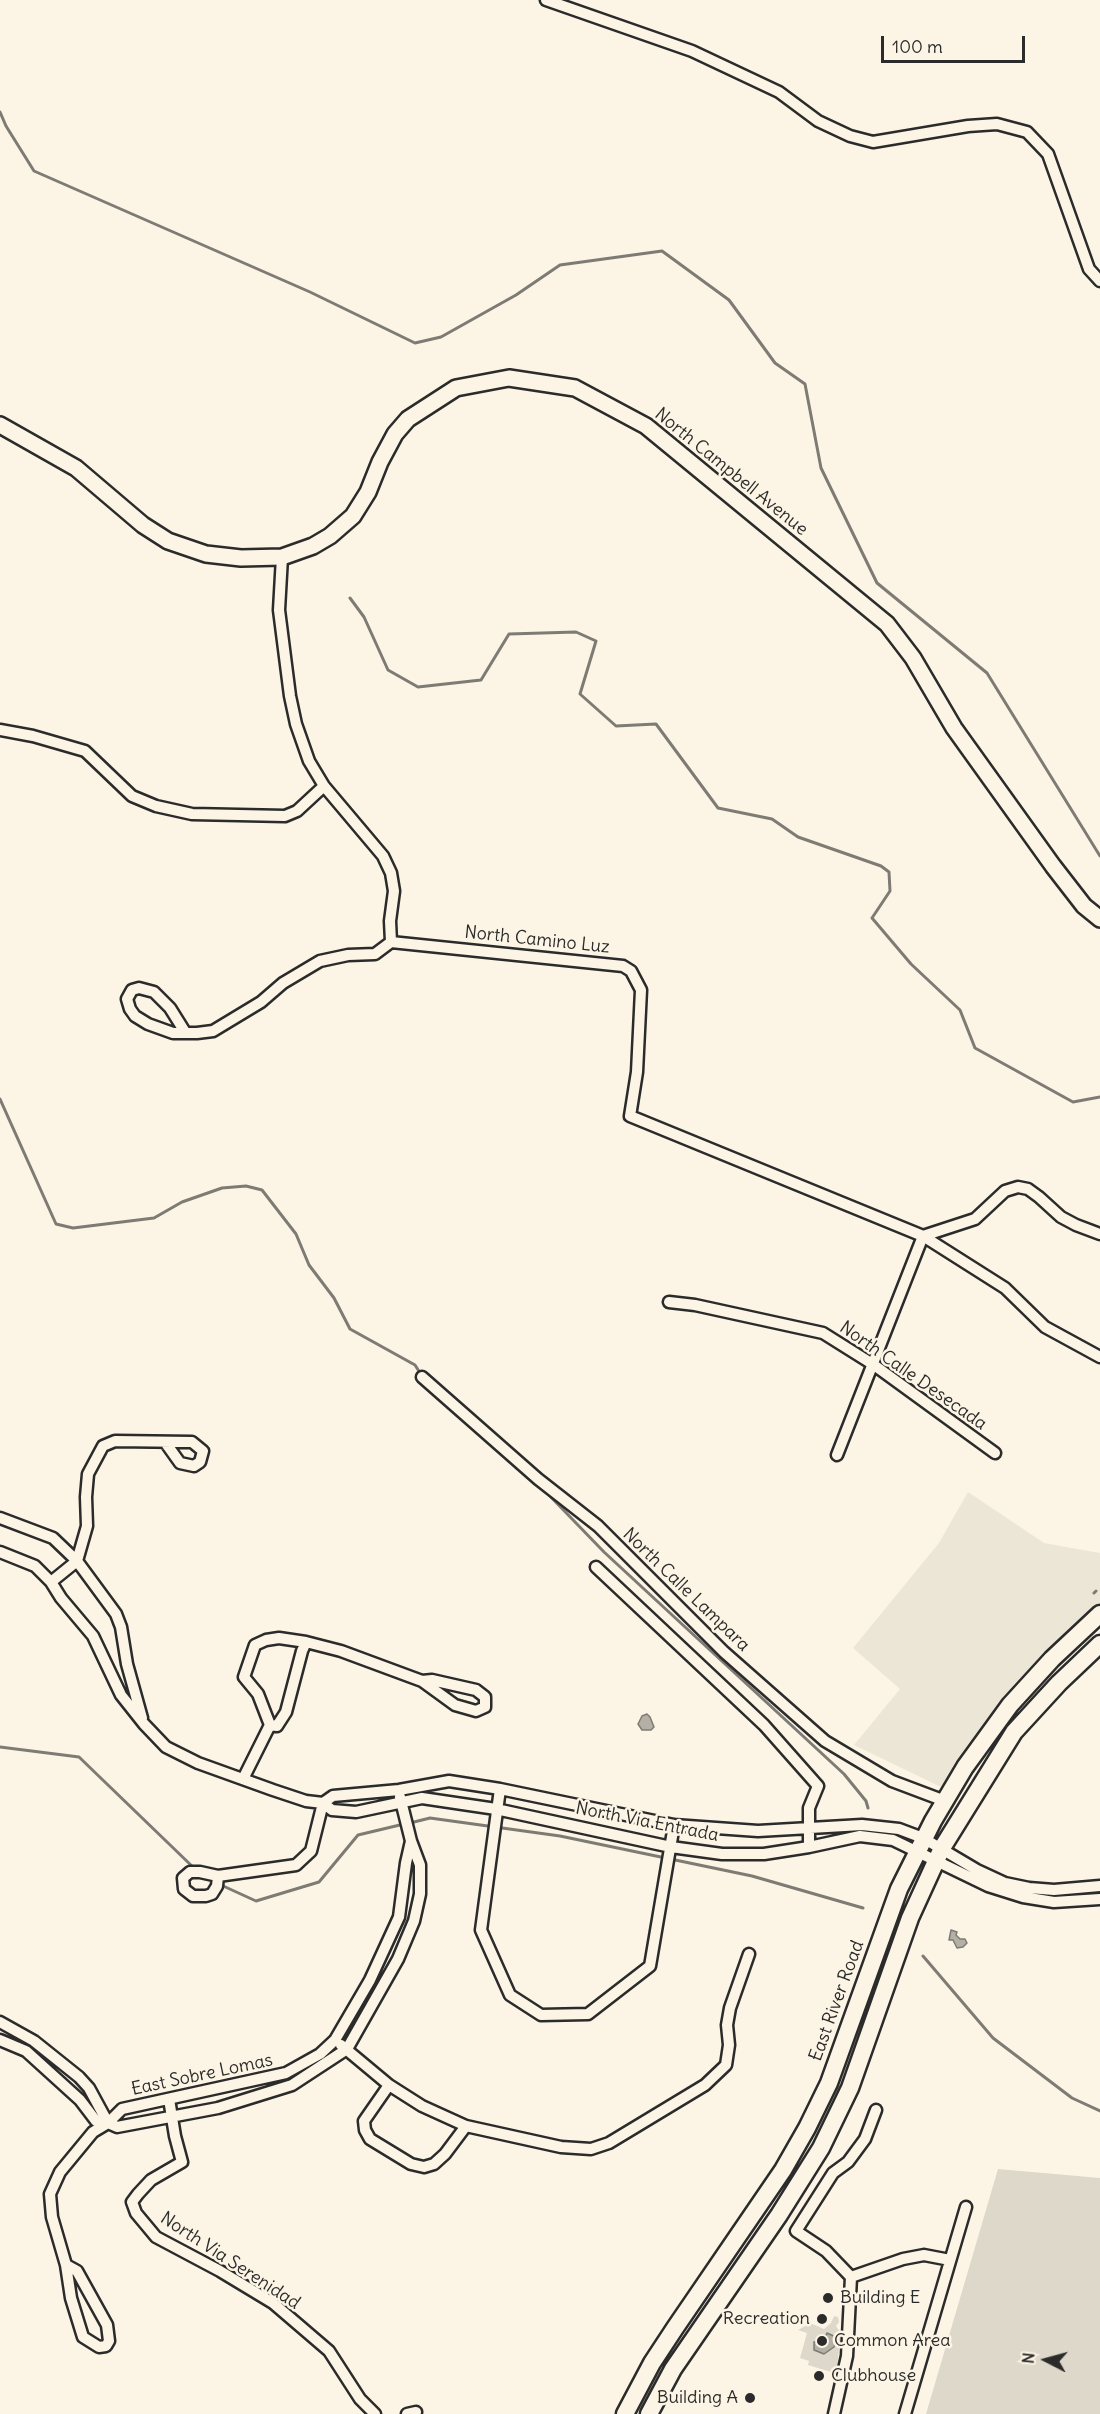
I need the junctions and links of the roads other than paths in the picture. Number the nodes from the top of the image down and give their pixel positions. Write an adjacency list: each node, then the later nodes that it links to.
1 (546, 0): 2 (street)
2 (1100, 281)
3 (0, 425): 4 (main road, North Campbell Avenue)
4 (282, 557): 6 (street); 7 (main road, North Campbell Avenue)
5 (0, 730): 6 (street)
6 (324, 786): 8 (street)
7 (1100, 919)
8 (391, 942): 9 (street); 11 (street, North Camino Luz)
9 (185, 1032): 9 (street)
10 (1100, 1234): 11 (street)
11 (923, 1236): 13 (street, North Camino Luz); 14 (street)
12 (669, 1302): 14 (street, North Calle Desecada)
13 (1100, 1357)
14 (874, 1365): 17 (street, North Calle Desecada); 18 (street)
15 (422, 1377): 33 (street, North Calle Lampara)
16 (165, 1442): 21 (street)
17 (995, 1453)
18 (837, 1455)
19 (0, 1518): 21 (street, North Via Entrada)
20 (0, 1552): 23 (street, North Via Entrada)
21 (77, 1561): 23 (street); 28 (street, North Via Entrada)
22 (596, 1567): 38 (street)
23 (51, 1582): 28 (street, North Via Entrada)
24 (1100, 1614): 33 (main road, East River Road)
25 (306, 1642): 27 (street); 29 (street); 29 (street)
26 (1100, 1644): 43 (main road)
27 (422, 1681): 27 (street)
28 (144, 1724): 30 (street, North Via Entrada)
29 (270, 1725): 30 (street)
30 (243, 1779): 35 (street, North Via Entrada)
31 (500, 1789): 32 (street, North Via Entrada); 36 (street); 37 (street, North Via Entrada)
32 (399, 1790): 34 (street, East Sobre Lomas); 35 (street, North Via Entrada)
33 (945, 1801): 40 (main road, East River Road)
34 (401, 1802): 35 (street, North Via Entrada); 36 (street, North Via Entrada); 39 (street, East Sobre Lomas)
35 (323, 1803): 44 (street)
36 (496, 1809): 41 (street, North Via Entrada); 41 (street)
37 (674, 1825): 38 (street, North Via Entrada); 41 (street)
38 (808, 1828): 40 (street, North Via Entrada); 42 (street)
39 (411, 1841): 47 (street, East Sobre Lomas); 48 (street, East Sobre Lomas)
40 (920, 1845): 42 (street, North Via Entrada); 43 (street, North Via Entrada); 65 (main road, East River Road)
41 (671, 1847): 42 (street, North Via Entrada)
42 (809, 1847)
43 (939, 1854): 45 (street, North Via Entrada); 46 (street, North Via Entrada); 66 (main road)
44 (218, 1876)
45 (1100, 1887)
46 (1100, 1899)
47 (397, 1922): 48 (street); 52 (street, East Sobre Lomas)
48 (411, 1928): 53 (street, East Sobre Lomas)
49 (749, 1954): 59 (street)
50 (0, 2022): 58 (street)
51 (0, 2040): 58 (street)
52 (335, 2040): 53 (street); 55 (street, East Sobre Lomas)
53 (347, 2049): 54 (street); 57 (street, East Sobre Lomas)
54 (389, 2085): 59 (street); 59 (street)
55 (169, 2099): 57 (street, North Via Serenidad); 58 (street, East Sobre Lomas)
56 (876, 2110): 63 (street)
57 (173, 2117): 58 (street, East Sobre Lomas); 64 (street, North Via Serenidad)
58 (108, 2123): 62 (street, East Sobre Lomas)
59 (466, 2126)
60 (966, 2207): 61 (street)
61 (950, 2260): 63 (street); 68 (street)
62 (66, 2265): 62 (street, East Sobre Lomas)
63 (851, 2277): 67 (street)
64 (375, 2414)
65 (625, 2414)
66 (649, 2414)
67 (834, 2414)
68 (905, 2414)

